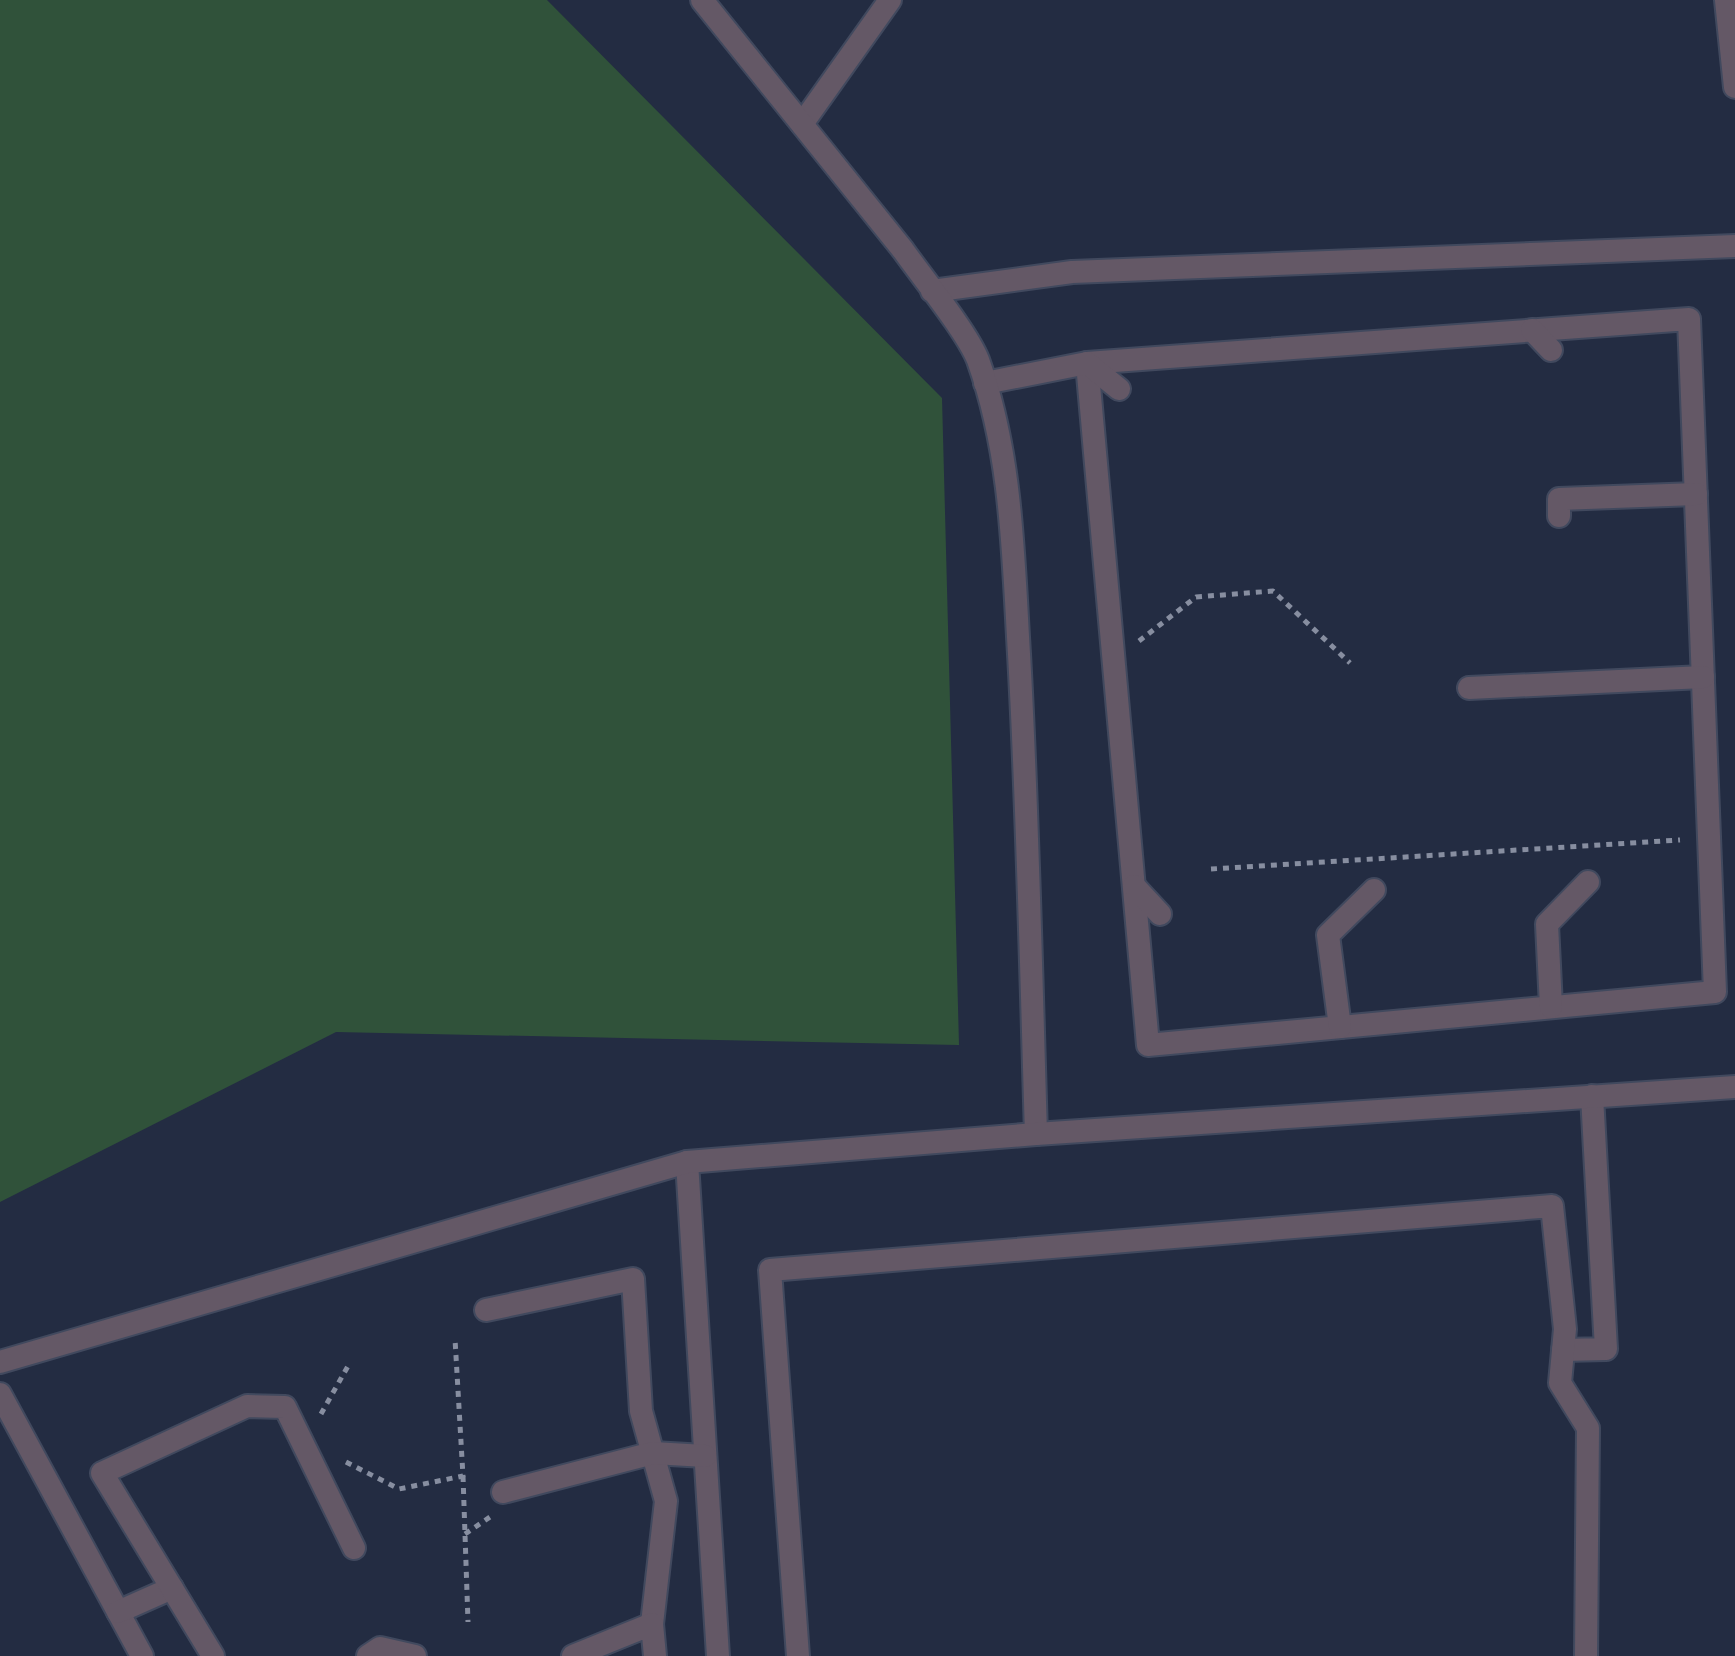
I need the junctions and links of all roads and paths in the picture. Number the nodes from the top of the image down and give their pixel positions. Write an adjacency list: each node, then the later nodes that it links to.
1 (702, 0): 5 (street)
2 (890, 0): 5 (street)
3 (1726, 0): 4 (street)
4 (1735, 87)
5 (802, 124): 7 (street)
6 (1735, 246): 7 (street)
7 (932, 291): 11 (street)
8 (1532, 330): 9 (street); 10 (street); 13 (street)
9 (1551, 350)
10 (1087, 363): 11 (street); 12 (street); 15 (street)
11 (985, 383): 29 (street)
12 (1119, 389)
13 (1696, 494): 14 (street); 17 (street)
14 (1559, 516)
15 (1113, 661): 16 (path); 22 (street)
16 (1350, 663)
17 (1703, 677): 18 (street); 19 (street)
18 (1469, 688)
19 (1709, 839): 20 (path); 25 (street)
20 (1211, 869)
21 (1588, 882): 25 (street)
22 (1134, 886): 24 (street); 26 (street)
23 (1374, 890): 26 (street)
24 (1160, 914)
25 (1551, 1007): 26 (street)
26 (1340, 1027)
27 (1735, 1087): 28 (street)
28 (1592, 1096): 29 (street); 33 (street)
29 (1036, 1134): 30 (street)
30 (687, 1162): 34 (street); 39 (street)
31 (486, 1310): 38 (street)
32 (455, 1339): 41 (path)
33 (1563, 1350): 55 (street); 56 (street)
34 (0, 1362)
35 (348, 1366): 37 (path)
36 (0, 1394): 45 (street)
37 (315, 1426)
38 (653, 1453): 39 (street); 42 (street); 47 (street)
39 (705, 1456): 54 (street)
40 (336, 1457): 41 (path)
41 (463, 1476): 46 (path)
42 (503, 1492)
43 (354, 1548): 44 (street)
44 (172, 1588): 45 (street); 49 (street)
45 (118, 1612): 48 (street)
46 (468, 1622)
47 (652, 1624): 52 (street); 53 (street)
48 (142, 1656)
49 (213, 1656)
50 (368, 1656): 51 (street)
51 (415, 1656)
52 (573, 1656)
53 (655, 1656)
54 (718, 1656)
55 (798, 1656)
56 (1586, 1656)

